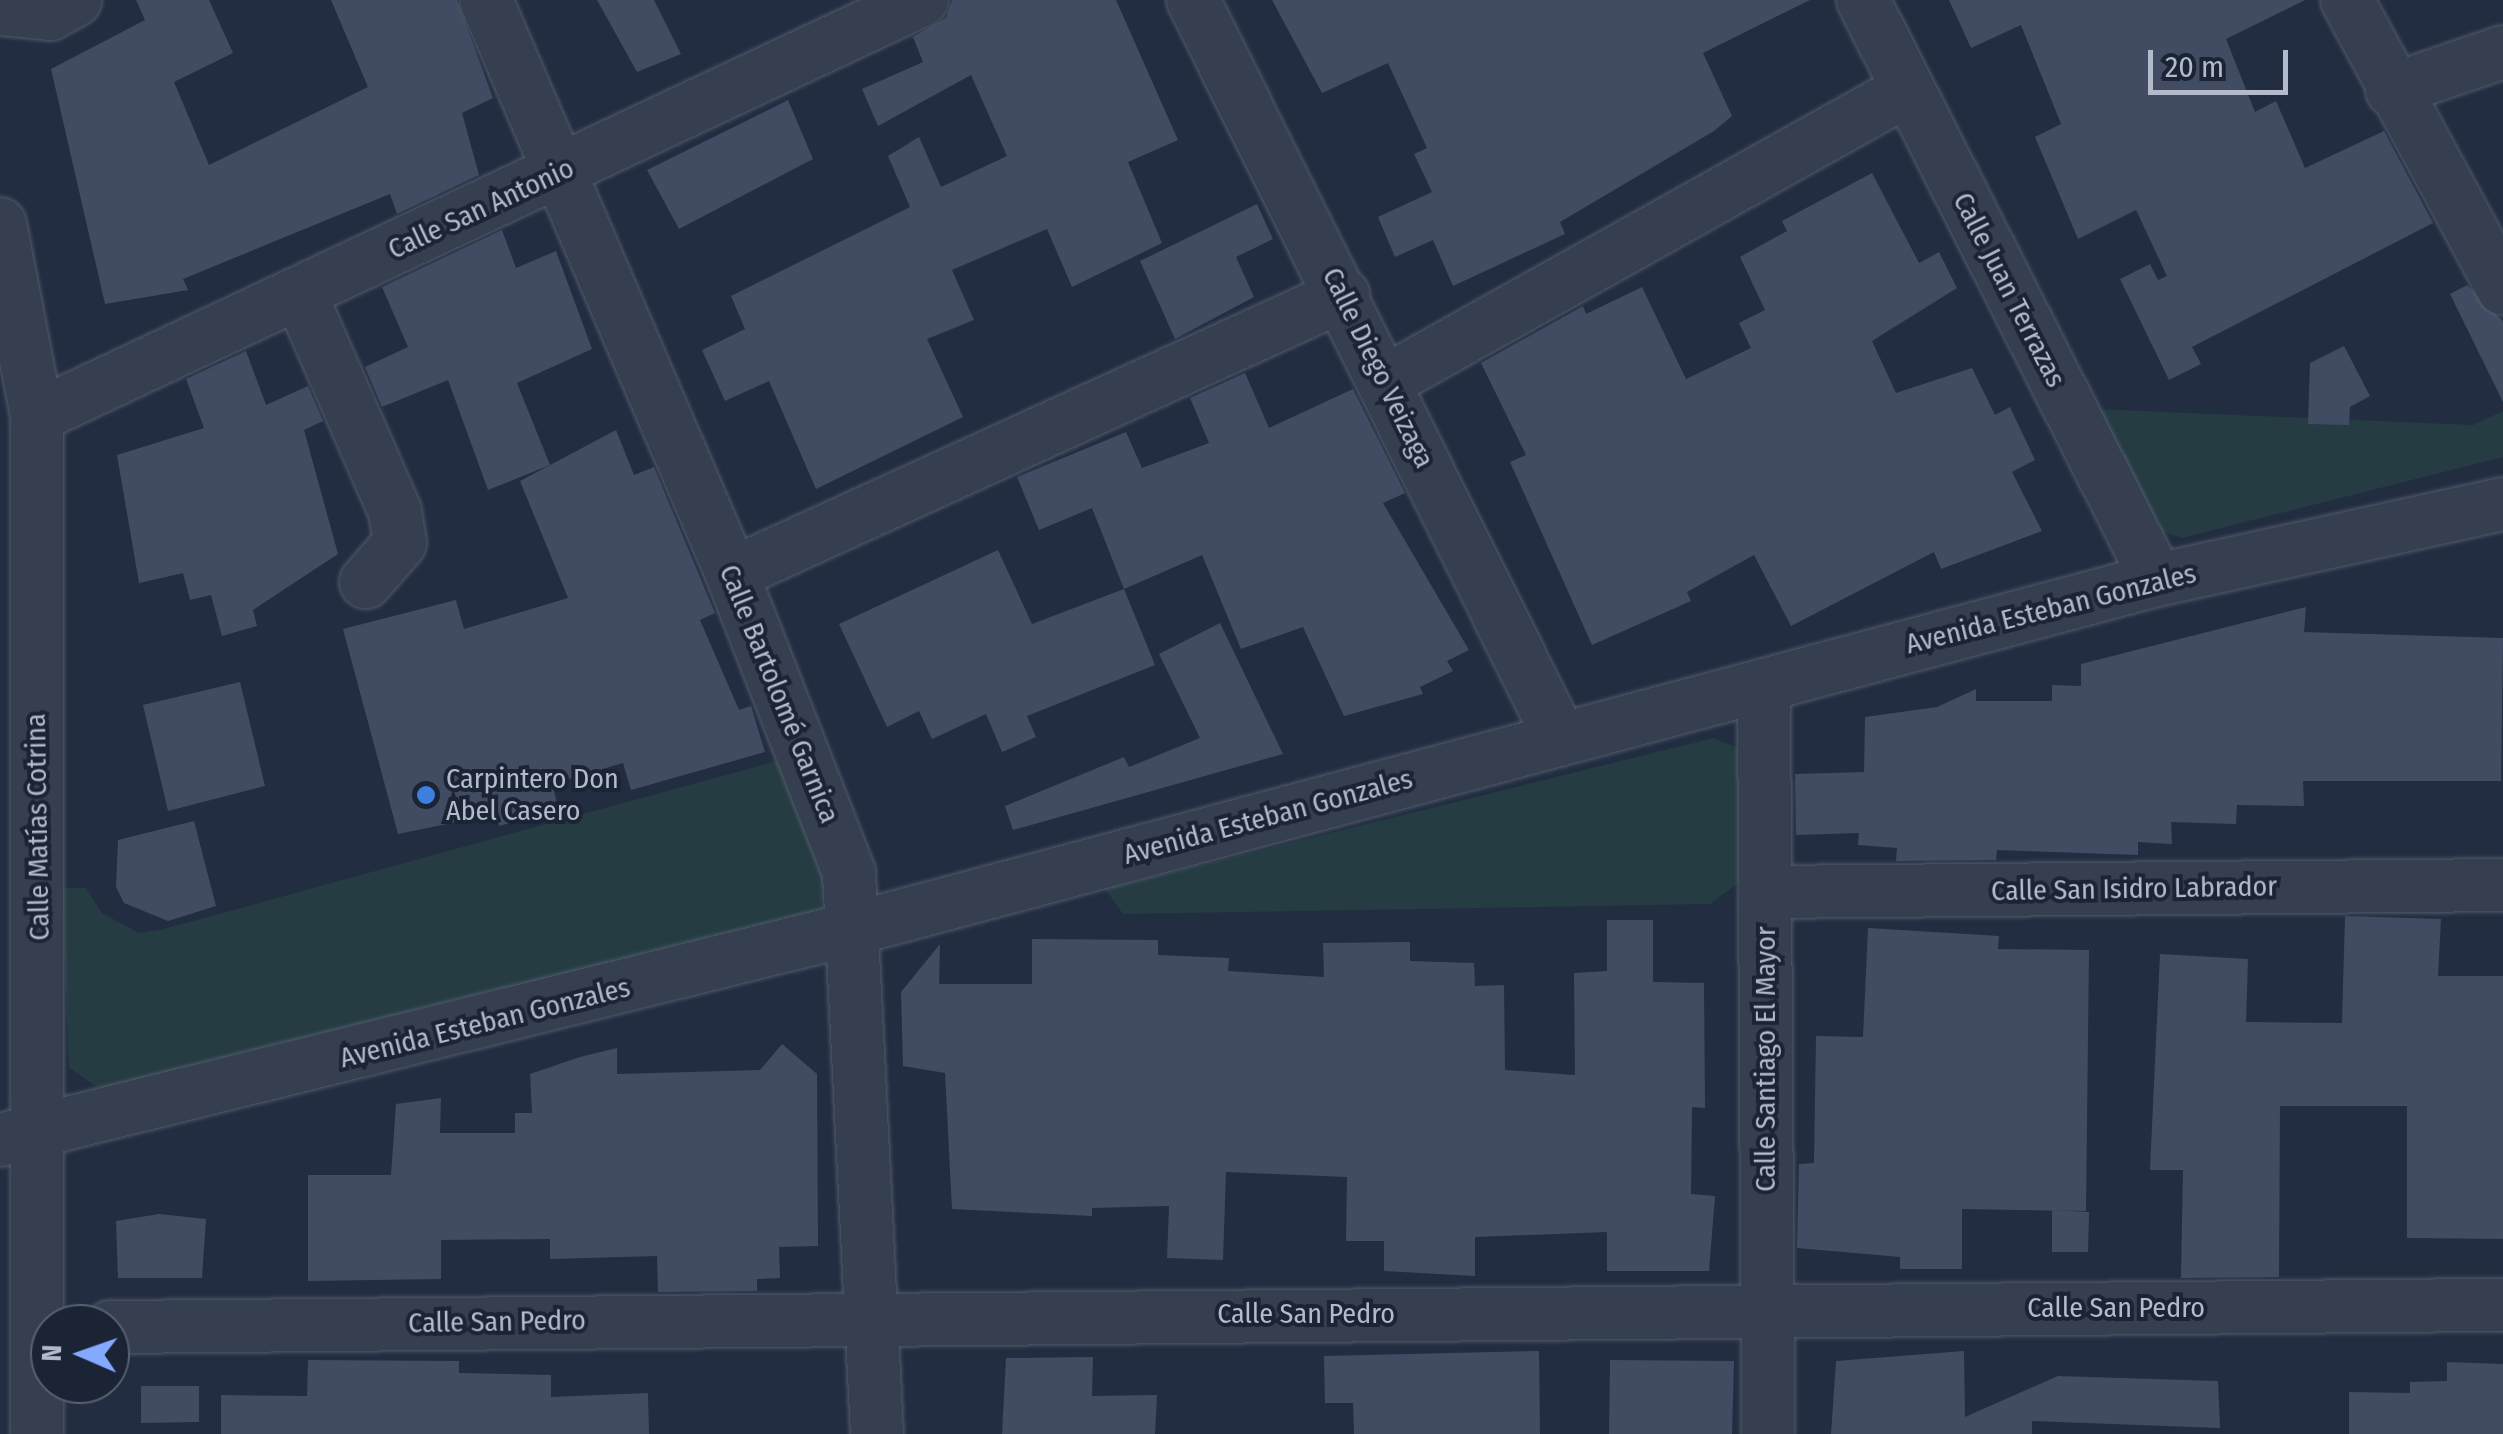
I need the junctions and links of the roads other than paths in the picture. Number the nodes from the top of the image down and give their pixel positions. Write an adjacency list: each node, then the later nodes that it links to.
1 (74, 0): 7 (street)
2 (486, 0): 11 (street, Calle Bartolomé Garnica)
3 (922, 0): 11 (street, Calle San Antonio)
4 (1193, 0): 15 (street, Calle Diego Veizaga)
5 (1863, 0): 9 (street, Calle Juan Terrazas)
6 (2347, 0): 10 (street)
7 (0, 10)
8 (2503, 52): 10 (street)
9 (1907, 90): 16 (street); 20 (street, Calle Juan Terrazas)
10 (2392, 90): 13 (street)
11 (558, 172): 14 (street, Calle San Antonio); 19 (street, Calle Bartolomé Garnica)
12 (0, 224): 17 (street, Calle Matías Cotrina)
13 (2503, 288)
14 (300, 294): 17 (street, Calle San Antonio); 21 (street)
15 (1343, 294): 16 (street, Calle Diego Veizaga); 19 (street)
16 (1385, 382): 24 (street, Calle Diego Veizaga)
17 (38, 416): 23 (street, Calle Matías Cotrina)
18 (2503, 504): 20 (street, Avenida Esteban Gonzales)
19 (732, 574): 29 (street, Calle Bartolomé Garnica)
20 (2157, 580): 22 (street, Avenida Esteban Gonzales)
21 (366, 582)
22 (1764, 684): 24 (street, Avenida Esteban Gonzales); 28 (street, Calle Santiago El Mayor)
23 (19, 728): 25 (street, Calle Matías Cotrina)
24 (1560, 738): 29 (street, Avenida Esteban Gonzales)
25 (38, 805): 26 (street); 30 (street, Calle Matías Cotrina)
26 (0, 850)
27 (2503, 884): 28 (street, Calle San Isidro Labrador)
28 (1765, 892): 33 (street, Calle Santiago El Mayor)
29 (856, 928): 30 (street, Avenida Esteban Gonzales); 34 (street, Calle Bartolomé Garnica)
30 (18, 1139): 31 (street, Calle Matías Cotrina)
31 (40, 1304)
32 (2503, 1306): 33 (street, Calle San Pedro)
33 (1767, 1310): 34 (street, Calle San Pedro); 39 (street, Calle Santiago El Mayor)
34 (876, 1317): 35 (street, Calle San Pedro); 38 (street, Calle Bartolomé Garnica)
35 (130, 1327)
36 (39, 1404): 37 (street, Calle Matías Cotrina)
37 (37, 1434)
38 (877, 1434)
39 (1768, 1434)

